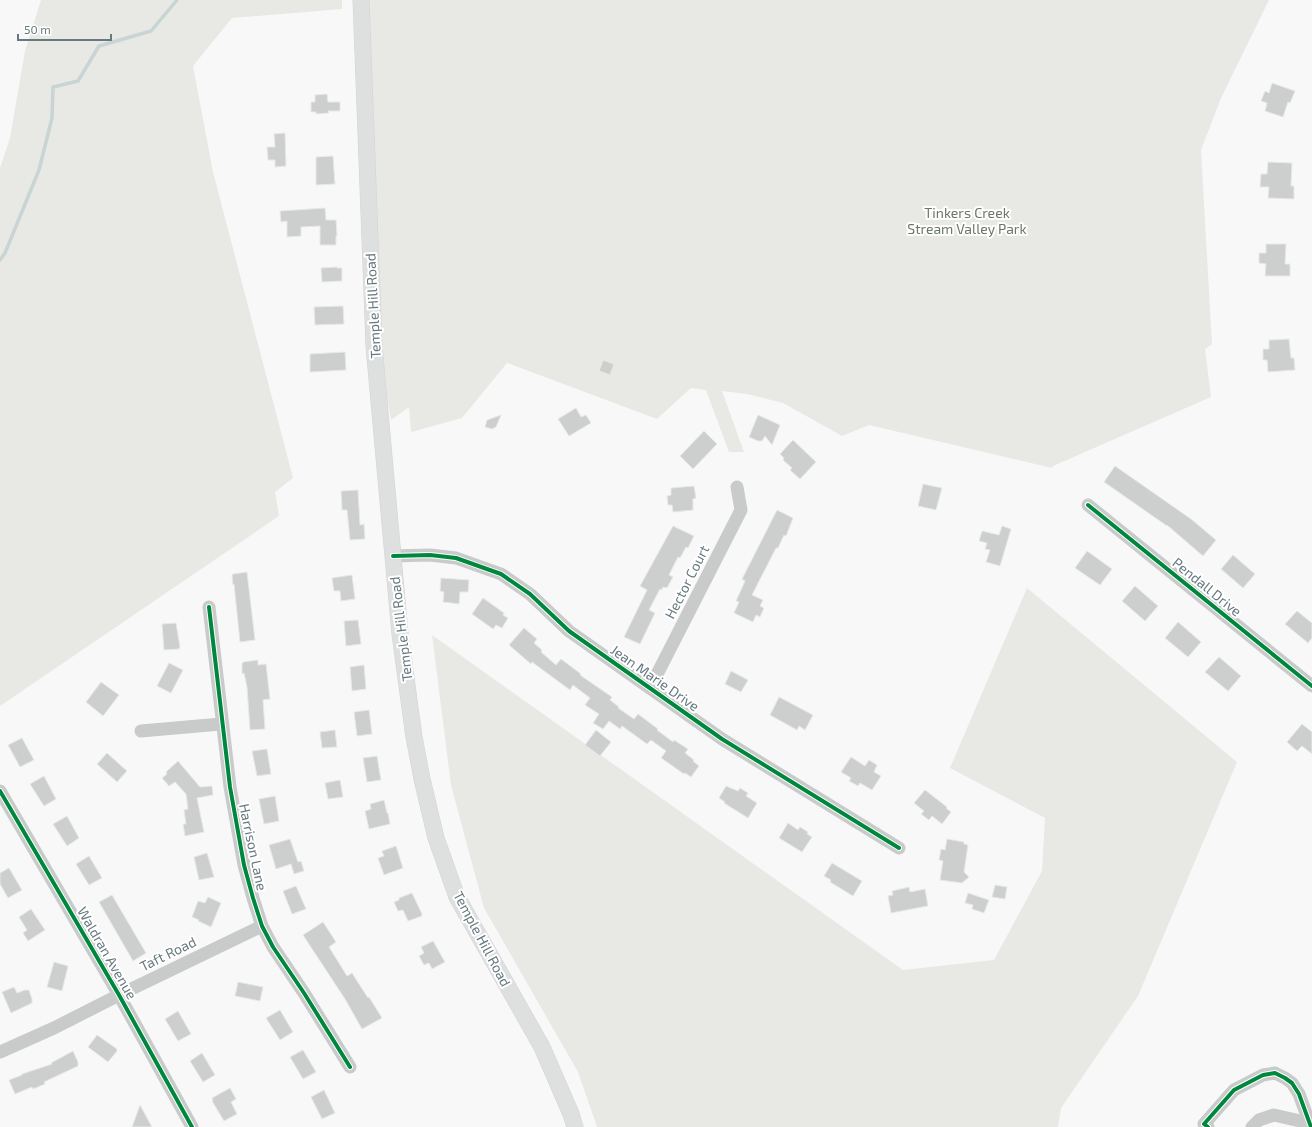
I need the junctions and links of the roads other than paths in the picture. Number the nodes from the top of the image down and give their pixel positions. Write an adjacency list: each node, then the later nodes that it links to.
1 (360, 0): 4 (main road, Temple Hill Road)
2 (737, 488): 7 (street, Hector Court)
3 (1088, 505): 6 (street, Pendall Drive)
4 (393, 556): 7 (street, Jean Marie Drive); 18 (main road, Temple Hill Road)
5 (208, 607): 8 (street, Harrison Lane)
6 (1312, 686)
7 (650, 688): 11 (street, Jean Marie Drive)
8 (221, 724): 9 (street); 12 (street, Harrison Lane)
9 (141, 731)
10 (0, 791): 13 (street, Waldran Avenue)
11 (899, 848)
12 (262, 926): 13 (street, Taft Road); 15 (street, Harrison Lane)
13 (119, 995): 14 (street, Taft Road); 17 (street, Waldran Avenue)
14 (0, 1052)
15 (350, 1067)
16 (1310, 1125): 19 (street); 20 (street)
17 (192, 1127)
18 (574, 1127)
19 (1208, 1127)
20 (1252, 1127)

